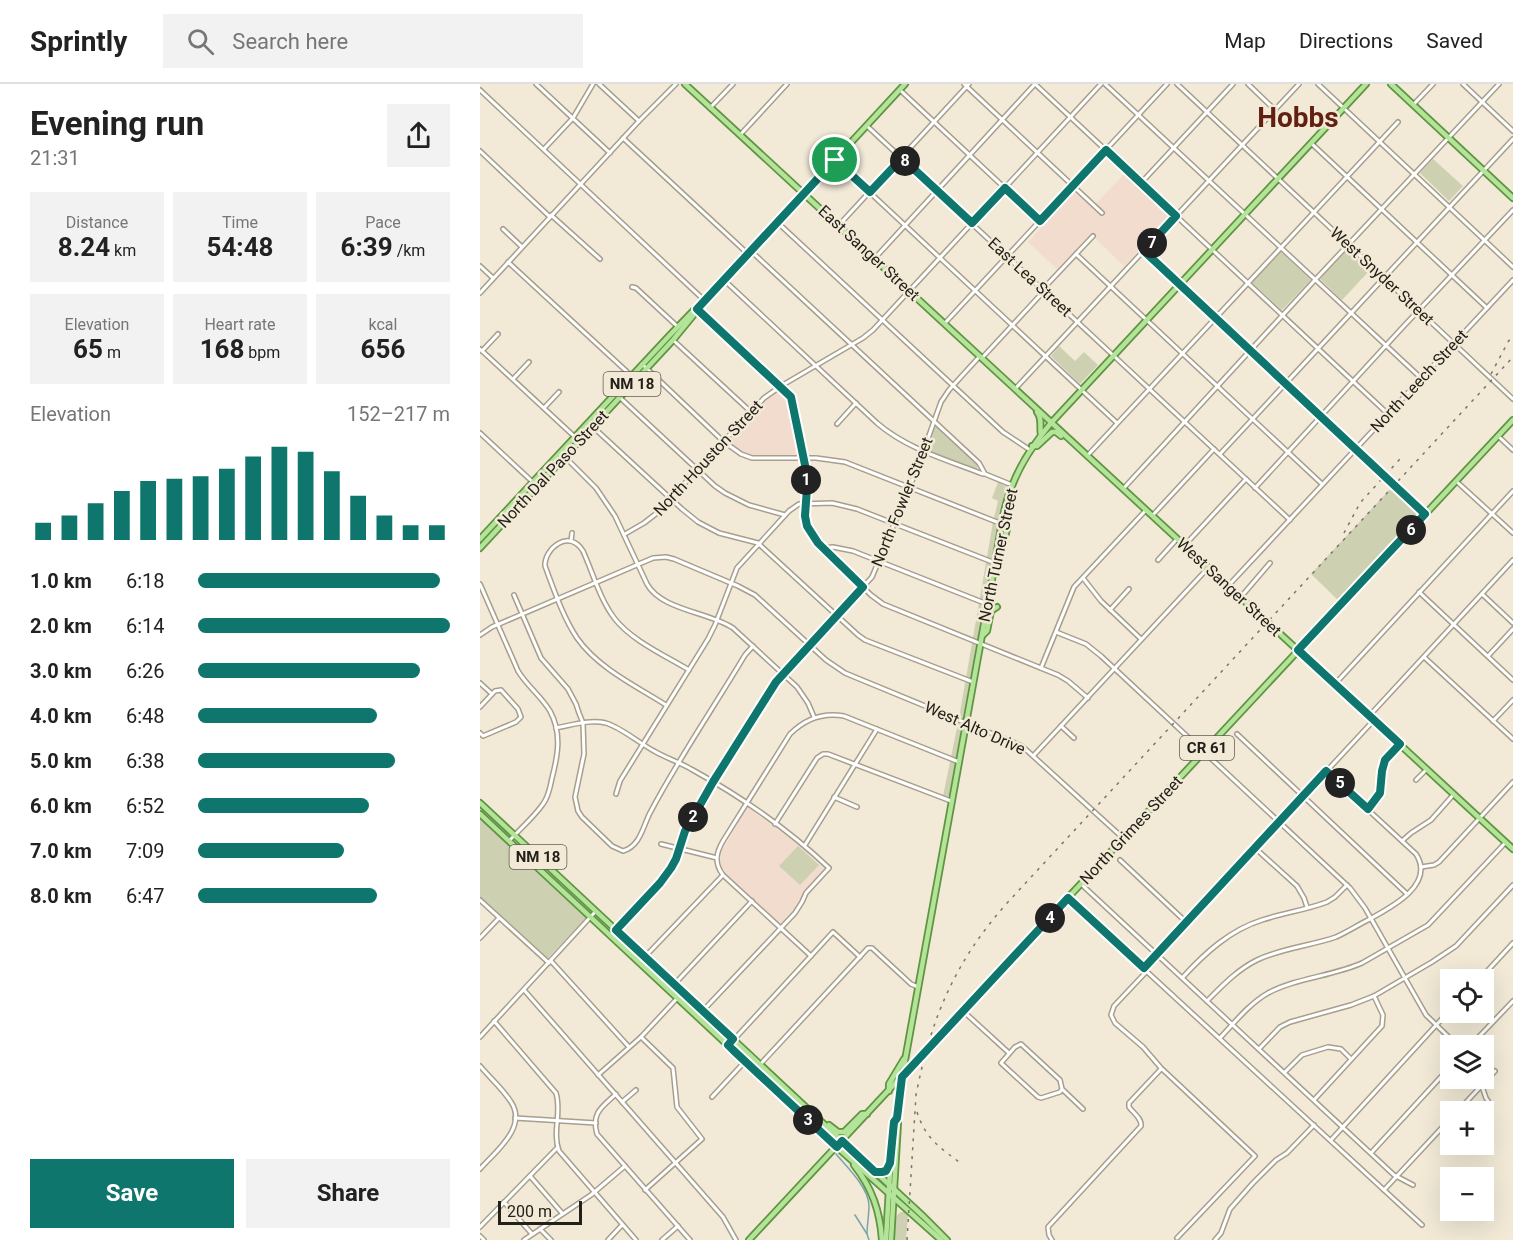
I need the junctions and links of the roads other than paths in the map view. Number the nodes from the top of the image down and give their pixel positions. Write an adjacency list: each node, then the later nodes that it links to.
1 (536, 84): 33 (street)
2 (593, 84): 33 (street)
3 (599, 84): 35 (street)
4 (676, 84): 35 (street)
5 (685, 84): 27 (main road, East Sanger Street)
6 (733, 84): 27 (street)
7 (787, 84): 40 (street)
8 (905, 84): 24 (main road, North Dal Paso Street / NM 18)
9 (1035, 84): 32 (street); 34 (street)
10 (1103, 84): 31 (street); 32 (street, North Houston Street)
11 (1167, 84): 31 (street)
12 (1177, 84): 30 (street, West Snyder Street)
13 (1233, 84): 30 (street)
14 (1248, 84): 29 (street)
15 (1299, 84): 29 (street)
16 (1318, 84): 28 (street)
17 (1366, 84): 28 (main road, North Turner Street)
18 (1391, 84): 26 (main road)
19 (1433, 84): 26 (street)
20 (1463, 84): 25 (street)
21 (1499, 84): 25 (street)
22 (967, 85): 34 (street); 36 (street)
23 (480, 90): 48 (street)
24 (900, 90): 36 (street); 38 (main road, North Dal Paso Street / NM 18)
25 (1482, 102): 39 (street); 42 (street)
26 (1413, 105): 42 (main road)
27 (710, 108): 40 (main road, East Sanger Street)
28 (1344, 108): 44 (street); 45 (main road, North Turner Street)
29 (1275, 110): 46 (street)
30 (1207, 112): 46 (street, West Snyder Street); 47 (street)
31 (1139, 115): 47 (street); 49 (street)
32 (1071, 117): 49 (street); 52 (street, North Houston Street)
33 (573, 118): 48 (street); 51 (street)
34 (1002, 120): 52 (street); 53 (street)
35 (639, 121): 41 (street)
36 (934, 122): 53 (street); 54 (street)
37 (1398, 122): 44 (street)
38 (867, 126): 54 (street, East Lea Street); 55 (main road, North Dal Paso Street / NM 18)
39 (1513, 131)
40 (740, 135): 67 (main road, East Sanger Street)
41 (623, 138): 51 (street); 91 (street)
42 (1448, 138): 56 (main road); 57 (street)
43 (1513, 139): 56 (street)
44 (1379, 141): 57 (street); 58 (street)
45 (1311, 143): 58 (street); 59 (main road, North Turner Street)
46 (1242, 146): 59 (street, West Snyder Street); 60 (street)
47 (1174, 148): 60 (street); 61 (street)
48 (544, 150): 62 (street)
49 (1106, 150): 61 (street); 63 (street)
50 (480, 151): 75 (street)
51 (610, 153): 62 (street)
52 (1038, 153): 63 (street); 64 (street, North Houston Street)
53 (970, 155): 64 (street); 65 (street)
54 (902, 158): 65 (street, East Lea Street); 66 (street)
55 (835, 160): 66 (street); 67 (main road, North Dal Paso Street / NM 18)
56 (1484, 171): 68 (main road); 69 (street)
57 (1414, 174): 69 (street); 70 (street)
58 (1346, 177): 70 (street); 72 (street)
59 (1278, 178): 72 (street, West Snyder Street); 74 (main road, North Turner Street)
60 (1209, 180): 74 (street); 76 (street)
61 (1141, 183): 76 (street)
62 (580, 184): 75 (street); 114 (street)
63 (1073, 186): 73 (street); 77 (street)
64 (1005, 188): 77 (street); 79 (street, North Houston Street)
65 (937, 191): 79 (street, East Lea Street); 81 (street)
66 (870, 192): 80 (street); 81 (street)
67 (804, 193): 78 (main road, North Dal Paso Street / NM 18); 80 (main road, East Sanger Street)
68 (1513, 198)
69 (1450, 207): 84 (street); 85 (street)
70 (1381, 209): 85 (street); 86 (street)
71 (1513, 210): 84 (street)
72 (1314, 212): 86 (street, West Snyder Street); 88 (street)
73 (1102, 213)
74 (1245, 214): 88 (street); 89 (main road, North Turner Street)
75 (551, 216): 87 (street); 96 (street)
76 (1176, 216): 89 (street); 90 (street)
77 (1040, 221): 93 (street)
78 (777, 222): 91 (main road, North Dal Paso Street / NM 18); 121 (street)
79 (972, 223): 93 (street, East Lea Street); 95 (street, North Houston Street)
80 (839, 225): 94 (main road, East Sanger Street)
81 (905, 225): 94 (street); 95 (street)
82 (503, 229): 87 (street)
83 (1093, 236): 92 (street, North Fowler Street)
84 (1485, 240): 99 (street); 100 (street)
85 (1416, 242): 100 (street); 101 (street)
86 (1348, 244): 101 (street, West Snyder Street); 104 (street)
87 (522, 247): 97 (street)
88 (1281, 247): 104 (street); 106 (street)
89 (1212, 249): 106 (street); 107 (main road, North Turner Street)
90 (1144, 251): 107 (street); 108 (street)
91 (749, 252): 103 (main road, North Dal Paso Street / NM 18); 131 (street)
92 (1076, 254): 108 (street); 111 (street, North Fowler Street)
93 (1008, 256): 110 (street); 111 (street, East Lea Street)
94 (875, 258): 112 (main road, East Sanger Street)
95 (940, 258): 110 (street); 112 (street, North Houston Street)
96 (600, 259)
97 (508, 262): 102 (street); 144 (street)
98 (480, 266): 102 (street)
99 (1513, 267)
100 (1452, 275): 115 (street); 117 (street)
101 (1384, 277): 117 (street, West Snyder Street); 118 (street)
102 (493, 278): 113 (street)
103 (724, 280): 114 (main road, North Dal Paso Street / NM 18); 142 (street)
104 (1316, 280): 118 (street); 119 (street)
105 (1513, 280): 115 (street, North Leech Street)
106 (1248, 282): 119 (street); 120 (street)
107 (1179, 284): 120 (street); 122 (main road, North Turner Street)
108 (1111, 286): 122 (street); 123 (street)
109 (632, 287): 126 (street)
110 (975, 290): 124 (street); 125 (street)
111 (1044, 290): 123 (street, East Lea Street); 125 (street, North Fowler Street)
112 (910, 291): 121 (street, North Houston Street); 124 (main road, East Sanger Street)
113 (480, 293)
114 (705, 300): 116 (main road, North Dal Paso Street / NM 18)
115 (1487, 308): 130 (street, North Leech Street)
116 (697, 309): 126 (main road, North Dal Paso Street / NM 18); 152 (street)
117 (1419, 310): 130 (street, West Snyder Street); 132 (street)
118 (1351, 313): 132 (street); 133 (street)
119 (1283, 315): 133 (street); 135 (street)
120 (1215, 318): 135 (street); 136 (street)
121 (882, 320): 131 (street, North Houston Street); 150 (street)
122 (1147, 320): 136 (street); 137 (main road, North Turner Street)
123 (1078, 321): 137 (street, East Lea Street); 138 (street)
124 (945, 323): 139 (main road, East Sanger Street)
125 (1012, 325): 138 (street); 139 (street, North Fowler Street)
126 (679, 329): 128 (main road, North Dal Paso Street / NM 18); 129 (main road, North Dal Paso Street / NM 18)
127 (498, 334): 134 (street)
128 (669, 336): 129 (street); 141 (main road, North Dal Paso Street / NM 18)
129 (673, 340): 143 (main road, North Dal Paso Street / NM 18); 161 (street)
130 (1454, 343): 145 (street, North Leech Street); 158 (street, West Snyder Street)
131 (851, 345): 142 (street, North Houston Street); 167 (street)
132 (1387, 346): 145 (street); 148 (street)
133 (1318, 348): 148 (street); 149 (street)
134 (481, 350): 146 (street)
135 (1250, 351): 149 (street); 151 (street)
136 (1182, 353): 151 (street); 154 (street)
137 (1113, 355): 153 (main road, North Turner Street); 154 (street, East Lea Street)
138 (1046, 356): 153 (street); 155 (street)
139 (981, 357): 150 (street, North Fowler Street); 155 (main road, East Sanger Street)
140 (529, 362): 146 (street)
141 (642, 364): 143 (street); 144 (main road, North Dal Paso Street / NM 18)
142 (816, 366): 152 (street, North Houston Street); 159 (street)
143 (647, 369): 147 (main road, North Dal Paso Street / NM 18); 177 (street)
144 (631, 376): 147 (street); 157 (main road, North Dal Paso Street / NM 18)
145 (1421, 378): 162 (street, North Leech Street)
146 (513, 379): 160 (street)
147 (636, 380): 157 (main road, North Dal Paso Street / NM 18)
148 (1354, 381): 162 (street); 163 (street)
149 (1285, 383): 163 (street); 164 (street)
150 (953, 386): 167 (street, North Fowler Street); 178 (street)
151 (1217, 386): 164 (street); 166 (street)
152 (781, 387): 161 (street, North Houston Street); 187 (street)
153 (1082, 389): 168 (main road, North Turner Street); 169 (street)
154 (1149, 389): 166 (street, East Lea Street); 169 (street)
155 (1017, 391): 168 (main road, East Sanger Street); 173 (main road)
156 (559, 392): 160 (street)
157 (617, 396): 170 (main road, North Dal Paso Street / NM 18); 188 (street)
158 (1513, 399)
159 (856, 403): 171 (street); 181 (street)
160 (544, 408): 175 (street)
161 (751, 412): 177 (street, North Houston Street)
162 (1388, 414): 180 (street, North Leech Street)
163 (1321, 417): 180 (street); 183 (street)
164 (1252, 419): 183 (street); 184 (street)
165 (1513, 420): 174 (main road, North Grimes Street / CR 61)
166 (1184, 421): 179 (street, East Lea Street); 197 (street)
167 (934, 422): 181 (street, North Fowler Street); 189 (street)
168 (1051, 423): 173 (main road, North Turner Street); 176 (main road, West Sanger Street)
169 (1118, 423): 186 (street)
170 (591, 424): 175 (main road, North Dal Paso Street / NM 18); 185 (main road, North Dal Paso Street / NM 18); 199 (street)
171 (837, 424)
172 (480, 433): 192 (street)
173 (1041, 435): 178 (main road, North Turner Street)
174 (1498, 436): 182 (street); 191 (main road, North Grimes Street / CR 61)
175 (575, 437): 185 (main road, North Dal Paso Street / NM 18)
176 (1070, 440): 178 (main road); 186 (main road, West Sanger Street)
177 (723, 441): 187 (street); 188 (street, North Houston Street)
178 (1031, 448): 193 (main road, North Turner Street)
179 (1214, 449): 184 (street, East Lea Street); 205 (street)
180 (1356, 449): 194 (street, North Leech Street); 202 (street)
181 (924, 450): 189 (street); 195 (street, North Fowler Street)
182 (1513, 450)
183 (1288, 453): 194 (street); 196 (street)
184 (1220, 454): 190 (street, East Lea Street)
185 (562, 455): 192 (main road, North Dal Paso Street / NM 18); 212 (street)
186 (1088, 456): 197 (main road, West Sanger Street)
187 (803, 458): 195 (street); 200 (street)
188 (697, 470): 199 (street, North Houston Street); 204 (street)
189 (985, 474): 193 (street)
190 (1246, 479): 196 (street, East Lea Street); 217 (street)
191 (1456, 481): 202 (main road, North Grimes Street / CR 61); 203 (street)
192 (535, 484): 213 (main road, North Dal Paso Street / NM 18); 218 (main road, North Dal Paso Street / NM 18)
193 (1012, 485): 208 (main road, North Turner Street)
194 (1323, 485): 206 (street, North Leech Street)
195 (909, 487): 207 (street, North Fowler Street); 208 (street)
196 (1255, 488): 206 (street, East Lea Street)
197 (1123, 489): 201 (main road, West Sanger Street)
198 (1513, 491): 203 (street)
199 (670, 499): 212 (street, North Houston Street); 216 (street)
200 (806, 503): 204 (street); 207 (street); 219 (street)
201 (1146, 510): 205 (main road, West Sanger Street); 228 (street)
202 (1425, 514): 257 (main road, North Grimes Street / CR 61)
203 (1492, 514): 211 (street); 235 (street)
204 (784, 515): 216 (street)
205 (1152, 516): 214 (main road, West Sanger Street)
206 (1290, 520): 232 (street, North Leech Street)
207 (894, 524): 223 (street, North Fowler Street); 224 (street)
208 (1002, 524): 220 (main road, North Turner Street)
209 (1007, 529): 220 (main road)
210 (572, 533): 215 (street)
211 (1513, 533)
212 (625, 534): 226 (street)
213 (480, 538)
214 (1177, 539): 217 (main road, West Sanger Street); 221 (street)
215 (571, 541): 229 (street); 239 (street)
216 (758, 543): 230 (street); 244 (street)
217 (1184, 546): 227 (main road, West Sanger Street)
218 (480, 548)
219 (824, 548): 223 (street); 233 (street)
220 (997, 550): 224 (main road, North Turner Street)
221 (1158, 560)
222 (1513, 560): 236 (street)
223 (879, 561): 233 (street, North Fowler Street); 240 (street)
224 (995, 563): 240 (main road, North Turner Street)
225 (1270, 563): 238 (street)
226 (638, 564): 229 (street, West Alto Drive); 230 (street, West Alto Drive); 245 (street)
227 (1208, 568): 232 (main road, West Sanger Street); 253 (street)
228 (1083, 578): 242 (street); 250 (street)
229 (597, 583): 239 (street, West Alto Drive); 262 (street)
230 (730, 583): 245 (street); 255 (street, West Alto Drive)
231 (480, 584): 248 (street)
232 (1228, 586): 238 (main road, West Sanger Street)
233 (863, 587): 244 (street, North Fowler Street); 254 (street)
234 (1130, 589): 242 (street)
235 (1419, 592): 247 (street); 267 (street)
236 (1482, 594): 246 (street); 247 (street)
237 (514, 595): 243 (street)
238 (1240, 598): 257 (main road, West Sanger Street)
239 (558, 600): 243 (street, West Alto Drive); 271 (street)
240 (987, 604): 252 (main road, North Turner Street)
241 (998, 607): 252 (main road)
242 (1110, 610): 253 (street)
243 (523, 615): 248 (street, West Alto Drive); 277 (street)
244 (837, 616): 255 (street, North Fowler Street); 265 (street)
245 (717, 620): 256 (street); 262 (street)
246 (1513, 623)
247 (1454, 624): 258 (street); 259 (street)
248 (498, 625): 251 (street, West Alto Drive); 279 (street)
249 (1513, 628): 259 (street)
250 (1056, 632): 260 (street); 261 (street)
251 (480, 635)
252 (982, 636): 254 (main road, North Turner Street)
253 (1142, 639): 261 (street)
254 (980, 644): 260 (street); 265 (main road, North Turner Street)
255 (810, 645): 263 (street, North Fowler Street); 276 (street, West Alto Drive)
256 (753, 646): 263 (street); 290 (street)
257 (1298, 650): 267 (main road, West Sanger Street); 287 (main road, North Grimes Street / CR 61)
258 (1424, 656): 274 (street); 275 (street)
259 (1488, 656): 264 (street)
260 (1041, 668): 269 (street)
261 (1115, 669): 269 (street); 287 (street)
262 (689, 670): 271 (street)
263 (783, 674): 273 (street); 295 (street, North Fowler Street)
264 (1513, 680)
265 (973, 682): 276 (main road, North Turner Street)
266 (480, 683): 268 (street)
267 (1335, 684): 274 (main road, West Sanger Street)
268 (492, 694): 272 (street); 281 (street)
269 (1088, 698): 278 (street)
270 (1513, 699): 275 (street)
271 (666, 705): 285 (street)
272 (480, 707)
273 (814, 717): 280 (street); 303 (street)
274 (1372, 718): 286 (main road, West Sanger Street); 293 (street)
275 (1493, 721): 284 (street)
276 (966, 722): 288 (street, West Alto Drive); 289 (main road, North Turner Street)
277 (583, 723): 279 (street); 285 (street); 290 (street)
278 (1061, 726): 283 (street); 288 (street)
279 (556, 728): 310 (street)
280 (877, 729): 289 (street); 291 (street)
281 (480, 733)
282 (1237, 734): 299 (street)
283 (1074, 738)
284 (1513, 740)
285 (642, 744): 290 (street); 297 (street)
286 (1400, 744): 292 (main road, West Sanger Street); 305 (street)
287 (1204, 752): 308 (street); 311 (main road, North Grimes Street / CR 61)
288 (1034, 755): 311 (street, West Alto Drive)
289 (959, 762): 301 (main road, North Turner Street)
290 (679, 763): 295 (street)
291 (855, 764): 300 (street); 301 (street); 309 (street)
292 (1427, 769): 294 (street); 298 (main road, West Sanger Street)
293 (1326, 771): 299 (street); 305 (street)
294 (1416, 780)
295 (713, 782): 303 (street); 317 (street, North Fowler Street)
296 (1513, 782): 307 (street)
297 (616, 794)
298 (1454, 794): 307 (main road, West Sanger Street); 313 (street)
299 (1302, 796): 308 (street); 327 (street)
300 (834, 797): 304 (street); 316 (street)
301 (951, 801): 354 (main road, North Turner Street)
302 (480, 803): 310 (main road, NM 18)
303 (746, 803): 309 (street); 320 (street)
304 (857, 807)
305 (1368, 809): 313 (street)
306 (480, 814): 312 (main road, NM 18)
307 (1480, 818): 314 (main road, West Sanger Street); 322 (street)
308 (1279, 822): 318 (street); 325 (street)
309 (775, 824): 316 (street)
310 (515, 835): 312 (street); 332 (main road, NM 18)
311 (1123, 838): 324 (main road, North Grimes Street / CR 61)
312 (509, 841): 333 (main road, NM 18)
313 (1402, 841): 322 (street)
314 (1506, 842): 319 (main road, West Sanger Street); 342 (street)
315 (661, 844): 317 (street)
316 (805, 845): 337 (street)
317 (679, 848): 320 (street); 338 (street, North Fowler Street)
318 (1255, 848): 331 (street); 336 (street)
319 (1513, 849)
320 (717, 858): 323 (street)
321 (1120, 860): 336 (street)
322 (1421, 867): 327 (street)
323 (723, 874): 330 (street); 345 (street)
324 (1081, 884): 328 (main road, North Grimes Street / CR 61); 343 (street)
325 (1347, 885): 331 (street); 335 (street)
326 (1513, 885): 352 (street)
327 (1407, 894): 335 (street)
328 (1068, 898): 349 (street); 363 (main road, North Grimes Street / CR 61)
329 (480, 900): 334 (street)
330 (752, 901): 337 (street); 353 (street)
331 (1307, 907): 351 (street)
332 (596, 911): 333 (street); 338 (main road, NM 18)
333 (590, 917): 339 (main road, NM 18); 347 (street)
334 (499, 918): 340 (street); 347 (street)
335 (1370, 918): 342 (street); 361 (street)
336 (1186, 922): 343 (street)
337 (780, 928): 344 (street); 362 (street)
338 (616, 930): 339 (street, North Fowler Street); 345 (main road, NM 18)
339 (610, 936): 348 (main road, NM 18)
340 (480, 938)
341 (1513, 944): 350 (street)
342 (1388, 949): 352 (street); 367 (street)
343 (1157, 954): 349 (street); 351 (street)
344 (811, 956): 346 (street); 374 (street)
345 (645, 957): 348 (street); 353 (main road, NM 18)
346 (860, 957): 354 (street); 384 (street)
347 (550, 962): 355 (street); 376 (street)
348 (639, 963): 356 (main road, NM 18)
349 (1145, 969): 373 (street); 386 (street)
350 (1489, 969)
351 (1182, 978): 361 (street)
352 (1405, 979): 358 (street); 368 (street)
353 (674, 984): 356 (street); 357 (main road, NM 18)
354 (918, 987): 378 (main road, North Turner Street)
355 (524, 990): 365 (street); 389 (street)
356 (669, 990): 359 (main road, NM 18)
357 (682, 992): 359 (street); 362 (main road, NM 18)
358 (1374, 996): 377 (street); 382 (street)
359 (677, 998): 364 (main road, NM 18); 372 (street)
360 (1513, 1000): 370 (street)
361 (1207, 1001): 367 (street)
362 (703, 1011): 364 (street); 374 (main road, NM 18)
363 (963, 1011): 379 (street); 381 (main road, North Grimes Street / CR 61)
364 (697, 1017): 375 (main road, NM 18)
365 (494, 1021): 371 (street); 409 (street)
366 (1440, 1022): 368 (street)
367 (1233, 1025): 373 (street); 377 (street)
368 (1437, 1026): 369 (street); 412 (street)
369 (1446, 1035)
370 (1480, 1035)
371 (480, 1036)
372 (641, 1037): 376 (street); 420 (street)
373 (1220, 1038): 411 (street)
374 (733, 1039): 375 (street); 380 (main road, NM 18)
375 (728, 1045): 383 (main road, NM 18)
376 (629, 1047): 389 (street)
377 (1259, 1049): 388 (street)
378 (906, 1053): 381 (main road); 390 (main road, North Turner Street); 395 (main road)
379 (1009, 1053): 392 (street); 392 (street)
380 (751, 1055): 383 (street); 384 (main road, NM 18)
381 (919, 1059): 390 (main road, North Grimes Street / CR 61)
382 (1351, 1059): 388 (street); 399 (street)
383 (745, 1061): 387 (main road, NM 18); 397 (street)
384 (760, 1064): 387 (street); 400 (main road, NM 18)
385 (480, 1066): 406 (street)
386 (1161, 1068): 446 (street); 460 (street)
387 (755, 1070): 403 (main road, NM 18)
388 (1284, 1072): 399 (street)
389 (598, 1075): 396 (street)
390 (902, 1077): 395 (main road, North Grimes Street / CR 61); 398 (main road, North Turner Street)
391 (1440, 1078): 418 (street)
392 (1062, 1089): 404 (street)
393 (1478, 1089): 401 (street)
394 (636, 1090): 402 (street)
395 (888, 1092): 398 (main road); 405 (main road, North Grimes Street / CR 61)
396 (616, 1095): 402 (street); 410 (street)
397 (712, 1097)
398 (899, 1098): 407 (main road, North Turner Street)
399 (1314, 1100): 412 (street)
400 (799, 1101): 403 (main road); 408 (main road, NM 18)
401 (1467, 1101)
402 (622, 1102): 420 (street)
403 (794, 1106): 416 (main road, NM 18)
404 (1083, 1109)
405 (867, 1114): 408 (main road); 415 (main road, North Grimes Street / CR 61)
406 (515, 1118): 409 (street); 423 (street)
407 (897, 1118): 421 (main road, North Turner Street); 429 (main road, North Turner Street)
408 (819, 1119): 415 (main road, NM 18)
409 (557, 1120): 410 (street); 417 (street)
410 (596, 1122): 422 (street)
411 (1314, 1125): 414 (street); 461 (street)
412 (1343, 1127): 414 (street); 418 (street)
413 (1440, 1130): 426 (street)
414 (1330, 1140): 431 (street)
415 (842, 1141): 416 (main road, North Grimes Street / CR 61); 424 (main road, NM 18)
416 (837, 1147): 419 (main road, NM 18); 455 (main road, North Grimes Street / CR 61)
417 (557, 1148): 425 (street); 432 (street)
418 (1371, 1153): 426 (street)
419 (848, 1156): 433 (main road, NM 18); 456 (main road)
420 (676, 1163): 430 (street); 454 (street)
421 (890, 1163): 424 (main road); 427 (main road, North Turner Street)
422 (625, 1166): 430 (street); 432 (street)
423 (480, 1168)
424 (875, 1172): 427 (main road, NM 18)
425 (530, 1176): 435 (street); 436 (street)
426 (1397, 1176): 428 (street); 431 (street)
427 (889, 1185): 429 (main road, NM 18); 433 (main road, North Turner Street)
428 (1413, 1185)
429 (894, 1189): 434 (main road, North Turner Street); 459 (main road)
430 (645, 1190): 441 (street)
431 (1384, 1190): 440 (street)
432 (594, 1193): 436 (street); 439 (street)
433 (888, 1193): 434 (main road); 456 (main road, North Turner Street)
434 (893, 1198): 437 (main road, North Turner Street); 438 (main road)
435 (504, 1202): 442 (street); 444 (street)
436 (563, 1214): 443 (street)
437 (892, 1217): 438 (main road); 457 (main road, North Turner Street)
438 (915, 1217): 458 (main road)
439 (622, 1225): 450 (street); 451 (street)
440 (1422, 1225)
441 (678, 1226): 452 (street); 453 (street)
442 (480, 1227)
443 (540, 1229): 444 (street); 449 (street)
444 (532, 1234): 448 (street)
445 (480, 1236): 447 (street)
446 (1177, 1238)
447 (484, 1240)
448 (524, 1240)
449 (551, 1240)
450 (608, 1240)
451 (636, 1240)
452 (662, 1240)
453 (690, 1240)
454 (736, 1240)
455 (749, 1240)
456 (884, 1240)
457 (891, 1240)
458 (941, 1240)
459 (947, 1240)
460 (1052, 1240)
461 (1215, 1240)

